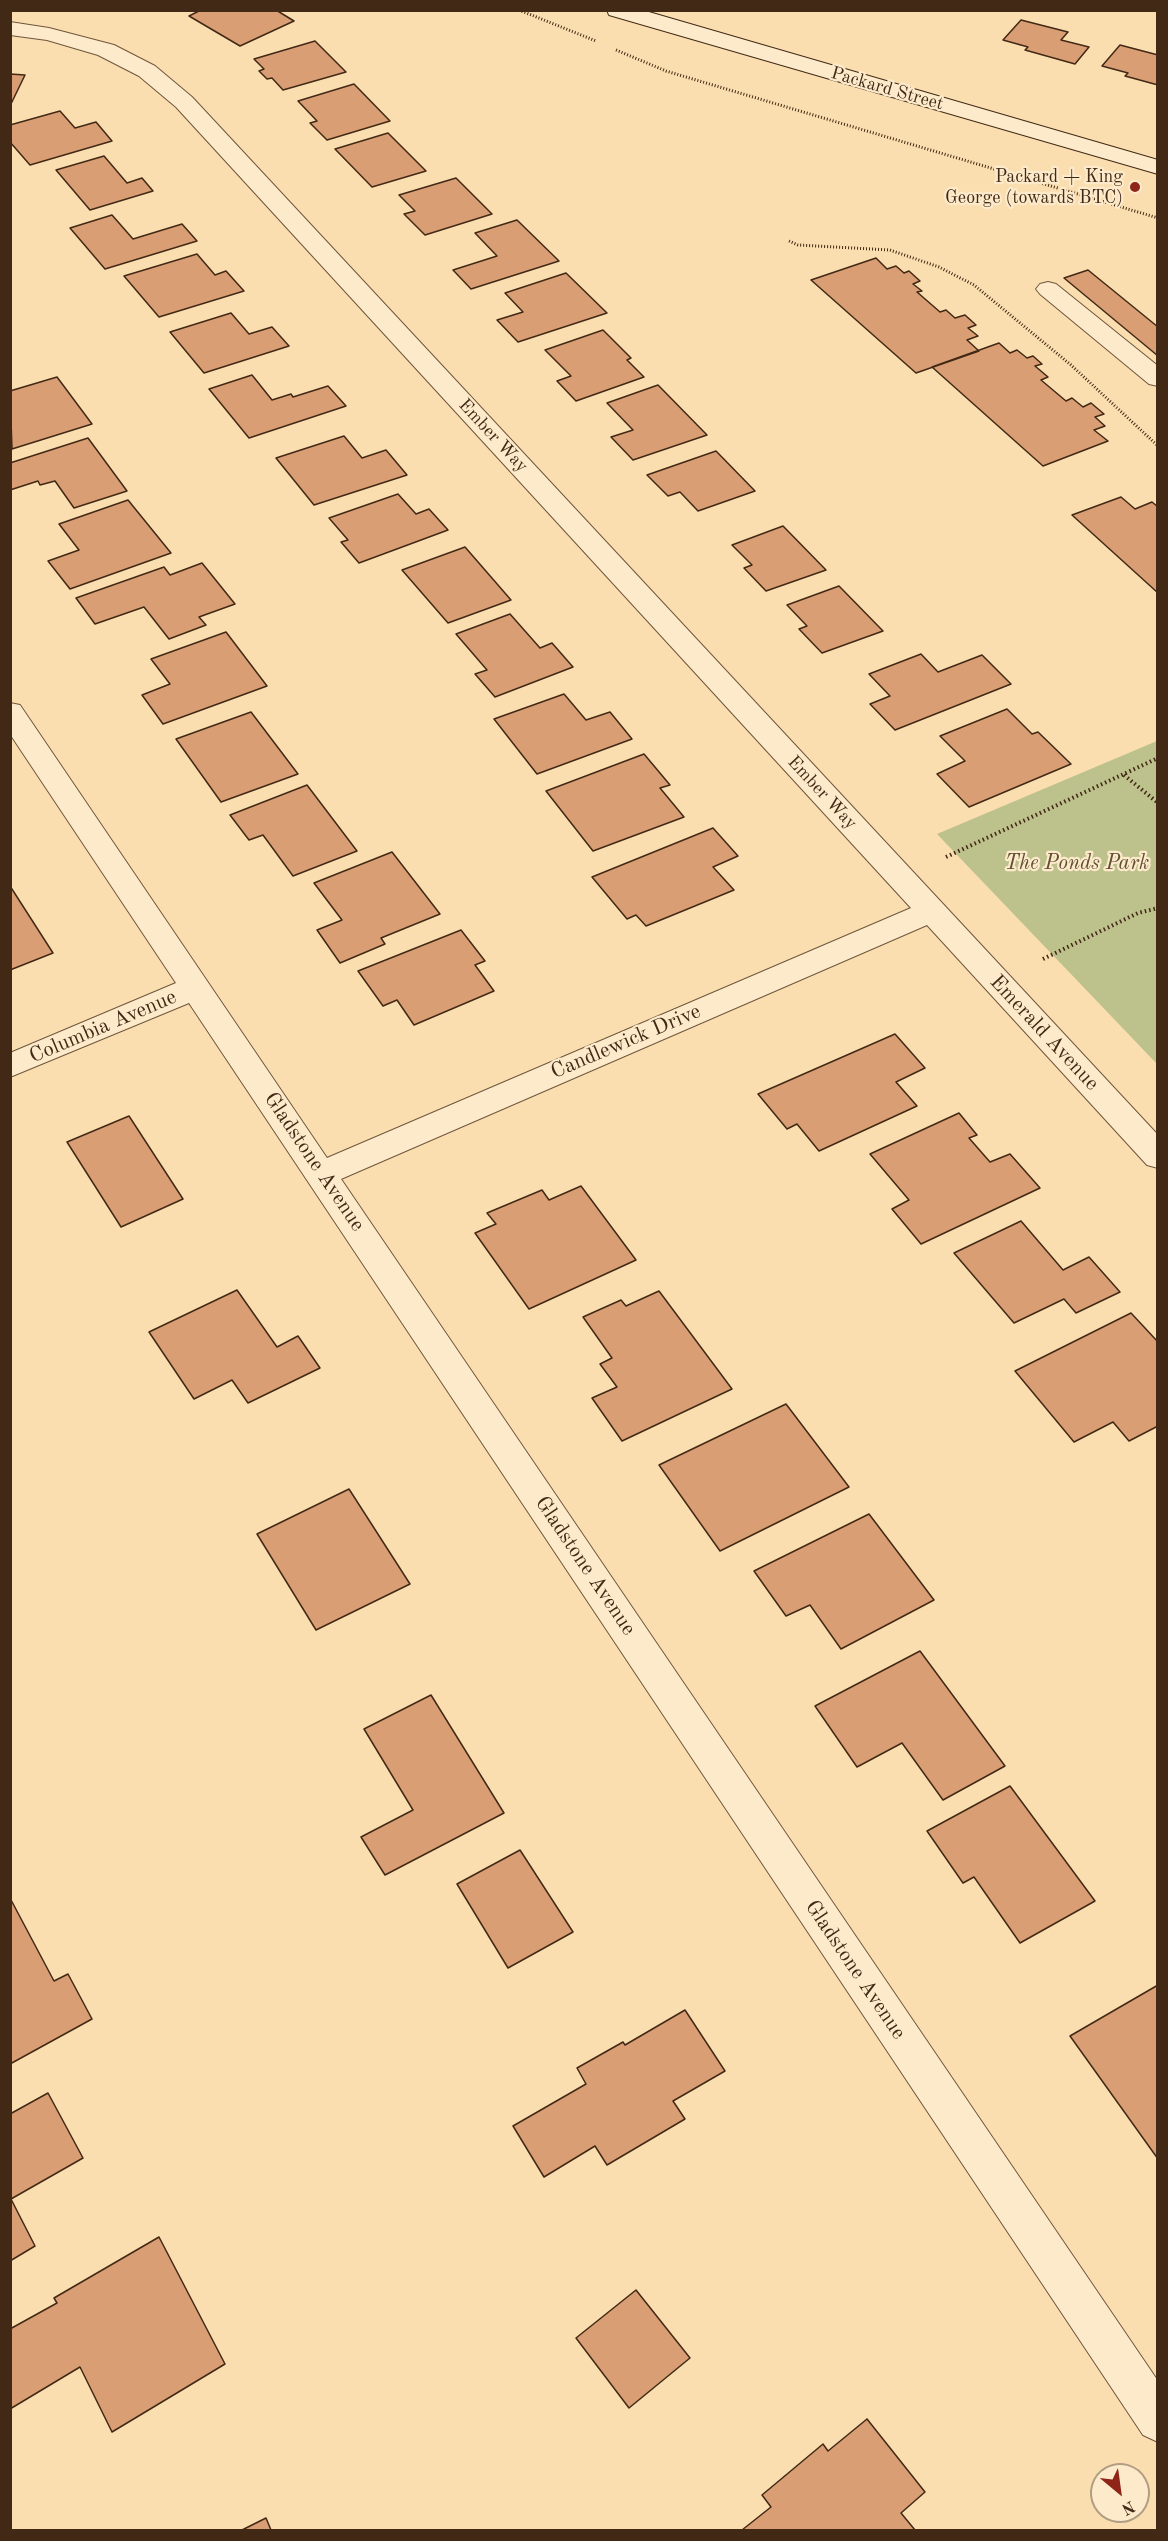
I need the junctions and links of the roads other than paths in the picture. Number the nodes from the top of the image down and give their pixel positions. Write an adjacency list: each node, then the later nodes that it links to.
1 (617, 10): 3 (street, Packard Street)
2 (10, 28): 7 (street, Ember Way)
3 (1158, 167)
4 (1048, 289): 5 (street)
5 (1158, 379)
6 (10, 712): 8 (street, Gladstone Avenue)
7 (931, 911): 10 (street, Emerald Avenue); 11 (street, Candlewick Drive)
8 (195, 988): 9 (street, Columbia Avenue); 11 (street, Gladstone Avenue)
9 (10, 1066)
10 (1158, 1156)
11 (322, 1174): 12 (street, Gladstone Avenue)
12 (1158, 2420)

